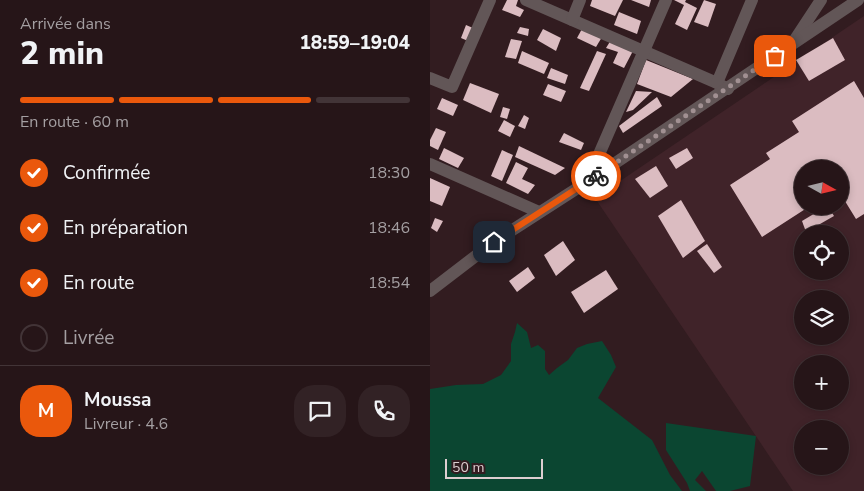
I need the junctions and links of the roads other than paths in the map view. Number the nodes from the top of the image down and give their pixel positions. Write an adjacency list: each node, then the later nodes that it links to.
1 (490, 0): 11 (street)
2 (526, 0): 8 (street)
3 (580, 0): 8 (street)
4 (666, 0): 10 (street)
5 (752, 0): 12 (street)
6 (821, 0): 9 (street)
7 (858, 0): 9 (street)
8 (572, 20): 10 (street)
9 (791, 46): 12 (street)
10 (644, 51): 12 (street); 14 (street)
11 (430, 78)
12 (722, 86): 14 (street)
13 (430, 164): 15 (street)
14 (587, 182): 15 (street)
15 (539, 212): 16 (street)
16 (430, 291)

